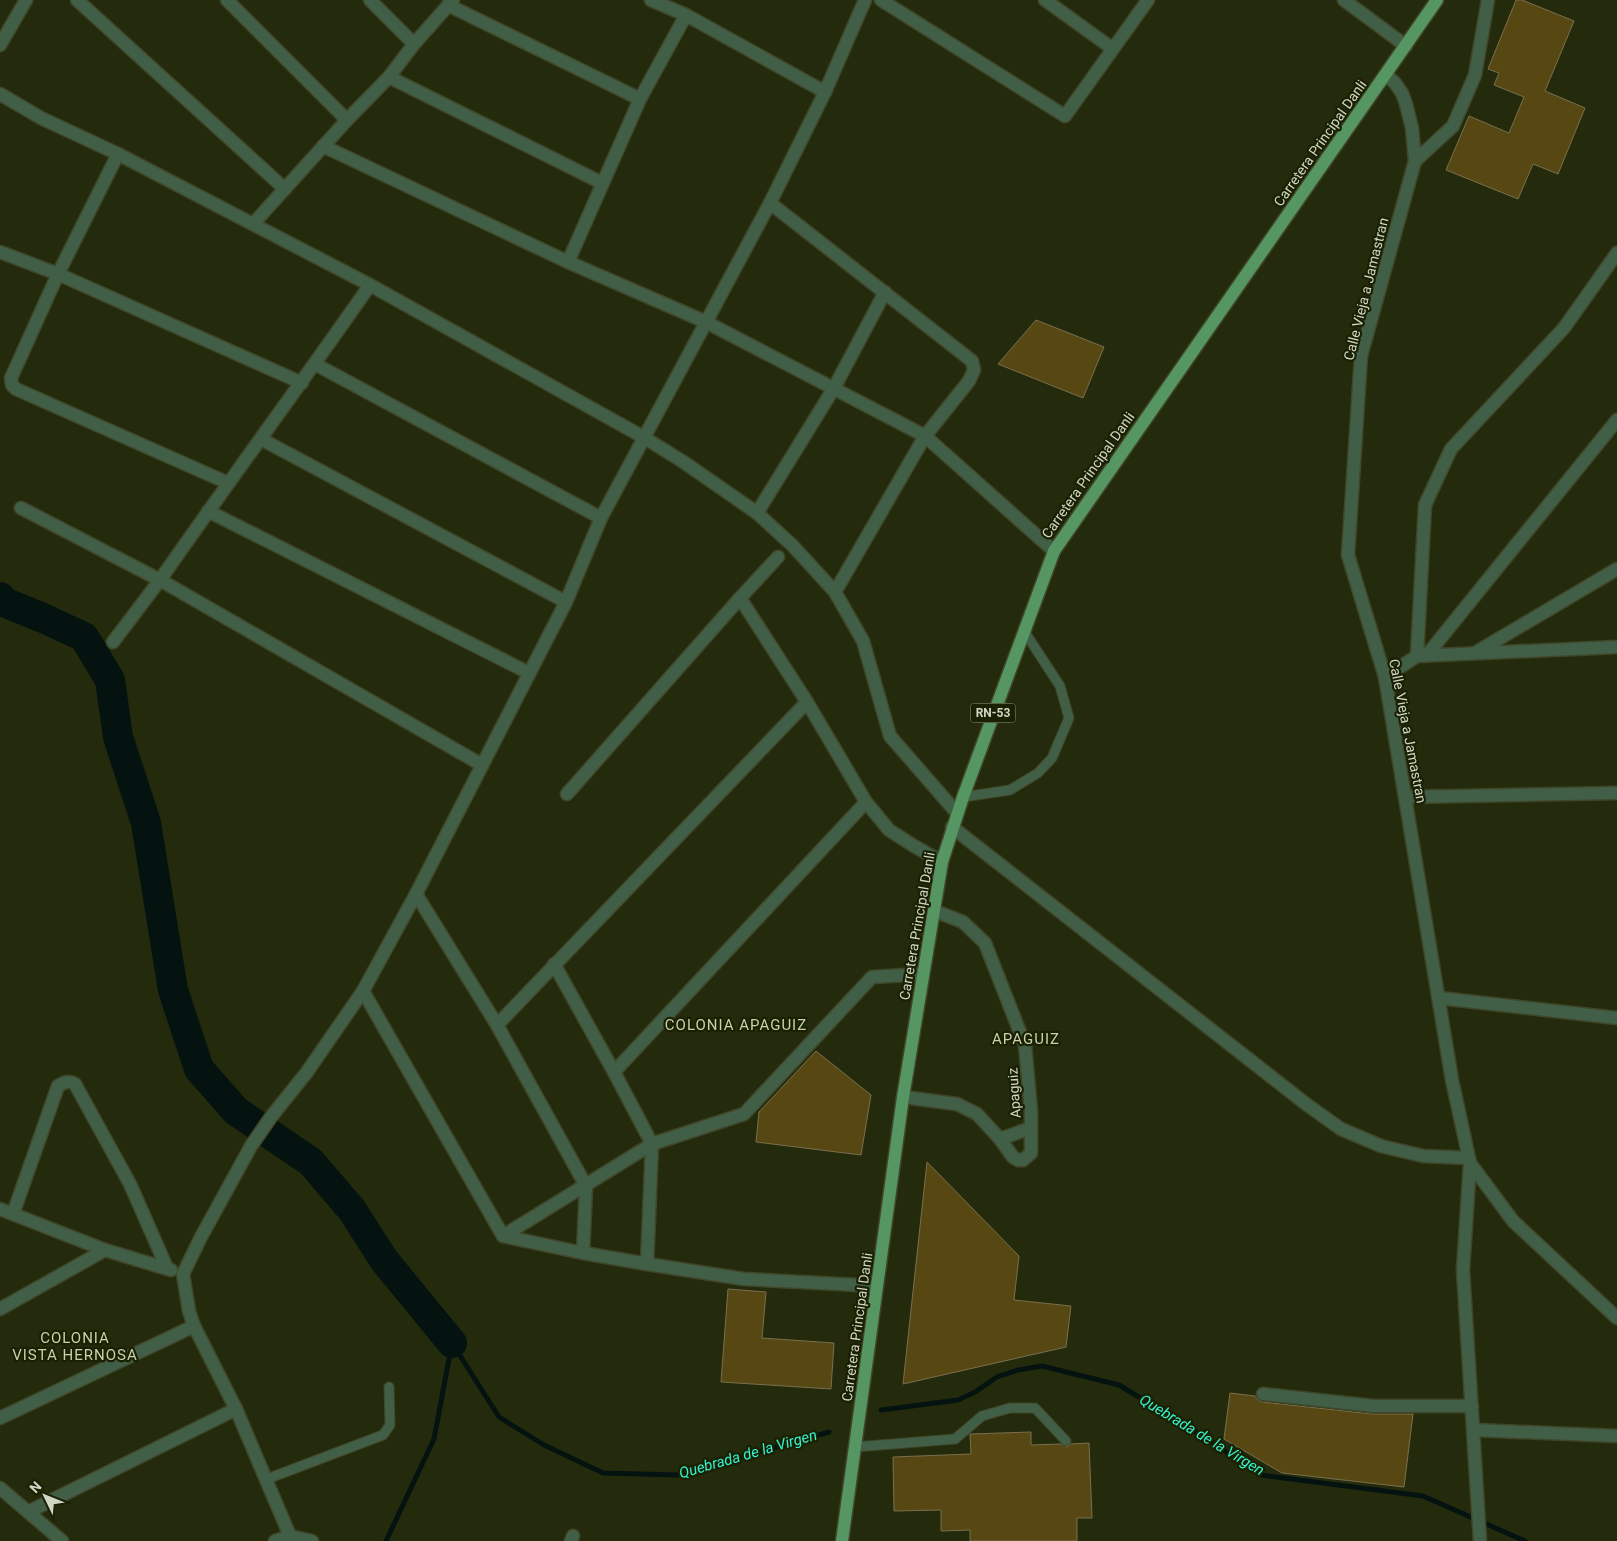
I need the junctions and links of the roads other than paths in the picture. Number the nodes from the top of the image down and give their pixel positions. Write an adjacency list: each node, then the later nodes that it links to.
1 (26, 0): 16 (street)
2 (77, 0): 29 (street)
3 (227, 0): 24 (street)
4 (370, 0): 15 (street)
5 (651, 0): 14 (street)
6 (865, 0): 21 (street)
7 (881, 0): 18 (street)
8 (1044, 0): 18 (street)
9 (1148, 0): 18 (street)
10 (1344, 0): 17 (street)
11 (1437, 0): 17 (main road, Carretera Principal Danli / RN-53)
12 (1488, 0): 27 (street)
13 (451, 2): 15 (street); 23 (street)
14 (686, 15): 21 (street); 23 (street)
15 (414, 44): 20 (street)
16 (0, 45)
17 (1406, 46): 19 (main road, Carretera Principal Danli / RN-53)
18 (1113, 49)
19 (1386, 75): 27 (street, Calle Vieja a Jamastran); 51 (main road, Carretera Principal Danli / RN-53)
20 (389, 77): 24 (street); 28 (street)
21 (825, 92): 30 (street)
22 (0, 94): 26 (street)
23 (640, 99): 28 (street)
24 (347, 120): 25 (street)
25 (323, 146): 29 (street); 34 (street)
26 (118, 154): 31 (street); 35 (street)
27 (1415, 161): 64 (street, Calle Vieja a Jamastran)
28 (602, 183): 34 (street)
29 (285, 189): 31 (street)
30 (770, 203): 37 (street); 38 (street)
31 (253, 224): 36 (street)
32 (0, 252): 35 (street)
33 (1617, 253): 62 (street)
34 (568, 262): 38 (street)
35 (58, 274): 40 (street); 46 (street)
36 (370, 285): 39 (street); 44 (street)
37 (885, 292): 41 (street); 43 (street)
38 (706, 322): 41 (street); 44 (street)
39 (315, 364): 40 (street); 50 (street)
40 (302, 383): 45 (street)
41 (834, 388): 43 (street); 49 (street)
42 (1617, 420): 62 (street)
43 (925, 436): 51 (street); 55 (street)
44 (645, 438): 49 (street); 50 (street)
45 (261, 439): 46 (street); 57 (street)
46 (228, 483): 48 (street)
47 (21, 508): 54 (street)
48 (208, 511): 54 (street); 63 (street)
49 (757, 513): 55 (street)
50 (601, 518): 57 (street)
51 (1054, 551): 58 (main road, Carretera Principal Danli / RN-53)
52 (778, 557): 56 (street)
53 (1617, 569): 61 (street)
54 (160, 580): 59 (street); 66 (street)
55 (835, 592): 72 (street)
56 (740, 598): 65 (street); 68 (street)
57 (566, 602): 63 (street)
58 (1024, 630): 69 (main road, Carretera Principal Danli / RN-53); 69 (lane)
59 (113, 642)
60 (1617, 647): 61 (street)
61 (1473, 653): 62 (street)
62 (1422, 656): 64 (street)
63 (529, 673): 66 (street)
64 (1385, 677): 70 (street, Calle Vieja a Jamastran)
65 (807, 702): 71 (street); 77 (street)
66 (482, 766): 75 (street)
67 (1617, 793): 70 (street)
68 (567, 794)
69 (963, 796): 72 (main road, Carretera Principal Danli / RN-53)
70 (1406, 797): 80 (street, Calle Vieja a Jamastran)
71 (866, 802): 74 (street); 83 (street)
72 (957, 813): 73 (main road, Carretera Principal Danli / RN-53)
73 (952, 827): 74 (main road, Carretera Principal Danli / RN-53); 88 (street)
74 (942, 862): 76 (main road, Carretera Principal Danli / RN-53)
75 (416, 894): 79 (street); 82 (street)
76 (935, 911): 78 (main road, Carretera Principal Danli / RN-53); 85 (street, Apaguiz)
77 (554, 964): 82 (street); 83 (street)
78 (923, 974): 84 (main road, Carretera Principal Danli / RN-53); 87 (street)
79 (363, 991): 92 (street); 97 (street)
80 (1439, 998): 81 (street); 88 (street, Calle Vieja a Jamastran)
81 (1617, 1018)
82 (496, 1025): 89 (street)
83 (614, 1072): 87 (street)
84 (904, 1097): 86 (street, Apaguiz); 98 (main road, Carretera Principal Danli / RN-53)
85 (1031, 1128): 86 (street); 86 (street, Apaguiz)
86 (1000, 1139)
87 (652, 1144): 89 (street); 95 (street)
88 (1470, 1160): 100 (street, Calle Vieja a Jamastran); 104 (street)
89 (586, 1186): 92 (street); 94 (street)
90 (0, 1209): 91 (street)
91 (13, 1214): 93 (street); 96 (street)
92 (503, 1236): 94 (street)
93 (106, 1250): 96 (street); 99 (street)
94 (583, 1253): 95 (street)
95 (646, 1264): 98 (street)
96 (167, 1268): 97 (street)
97 (183, 1274): 101 (street)
98 (877, 1286): 110 (main road, Carretera Principal Danli / RN-53)
99 (0, 1309)
100 (1617, 1318)
101 (194, 1326): 105 (street); 106 (street)
102 (389, 1387): 111 (lane)
103 (1263, 1394): 104 (street)
104 (1472, 1406): 107 (street)
105 (236, 1409): 111 (street); 113 (street)
106 (0, 1418)
107 (1474, 1430): 108 (street); 115 (street)
108 (1617, 1436)
109 (1066, 1440): 110 (lane)
110 (855, 1447): 119 (main road, Carretera Principal Danli / RN-53)
111 (267, 1479): 114 (street)
112 (0, 1488): 113 (street)
113 (28, 1512): 116 (street)
114 (290, 1536): 117 (street); 118 (street)
115 (1479, 1537)
116 (62, 1541)
117 (275, 1541)
118 (312, 1541)
119 (842, 1541)

